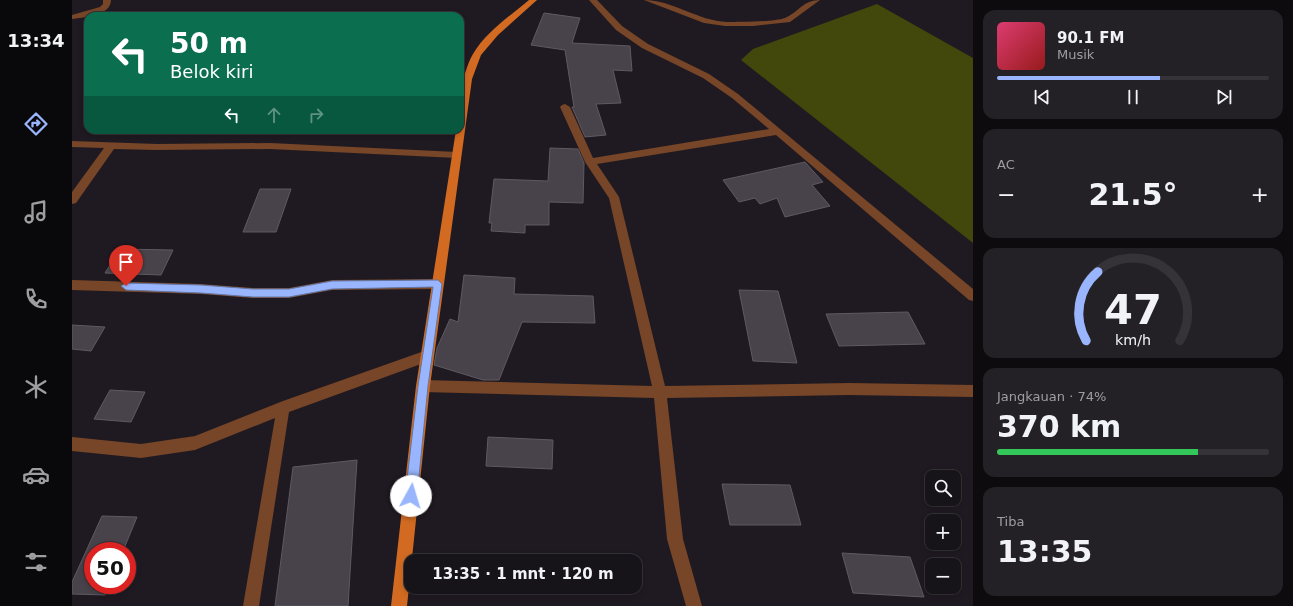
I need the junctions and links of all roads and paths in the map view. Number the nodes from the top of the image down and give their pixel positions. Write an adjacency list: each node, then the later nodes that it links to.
1 (107, 0): 6 (street)
2 (533, 0): 9 (main road)
3 (593, 0): 11 (street)
4 (648, 0): 5 (street)
5 (816, 0)
6 (91, 12)
7 (84, 14): 8 (street)
8 (72, 17)
9 (464, 104)
10 (565, 107): 16 (street)
11 (778, 131): 16 (street); 20 (street)
12 (459, 134): 15 (main road)
13 (72, 144): 14 (street)
14 (111, 146): 15 (street); 17 (street)
15 (456, 155): 18 (main road)
16 (590, 162): 24 (street)
17 (72, 200)
18 (438, 284): 19 (street); 21 (main road)
19 (72, 285)
20 (973, 296)
21 (427, 356): 22 (main road); 25 (street)
22 (423, 386): 24 (street); 28 (main road)
23 (973, 391): 24 (street)
24 (660, 392): 29 (street)
25 (283, 408): 26 (street); 27 (street)
26 (72, 444)
27 (251, 606)
28 (399, 606)
29 (694, 606)

